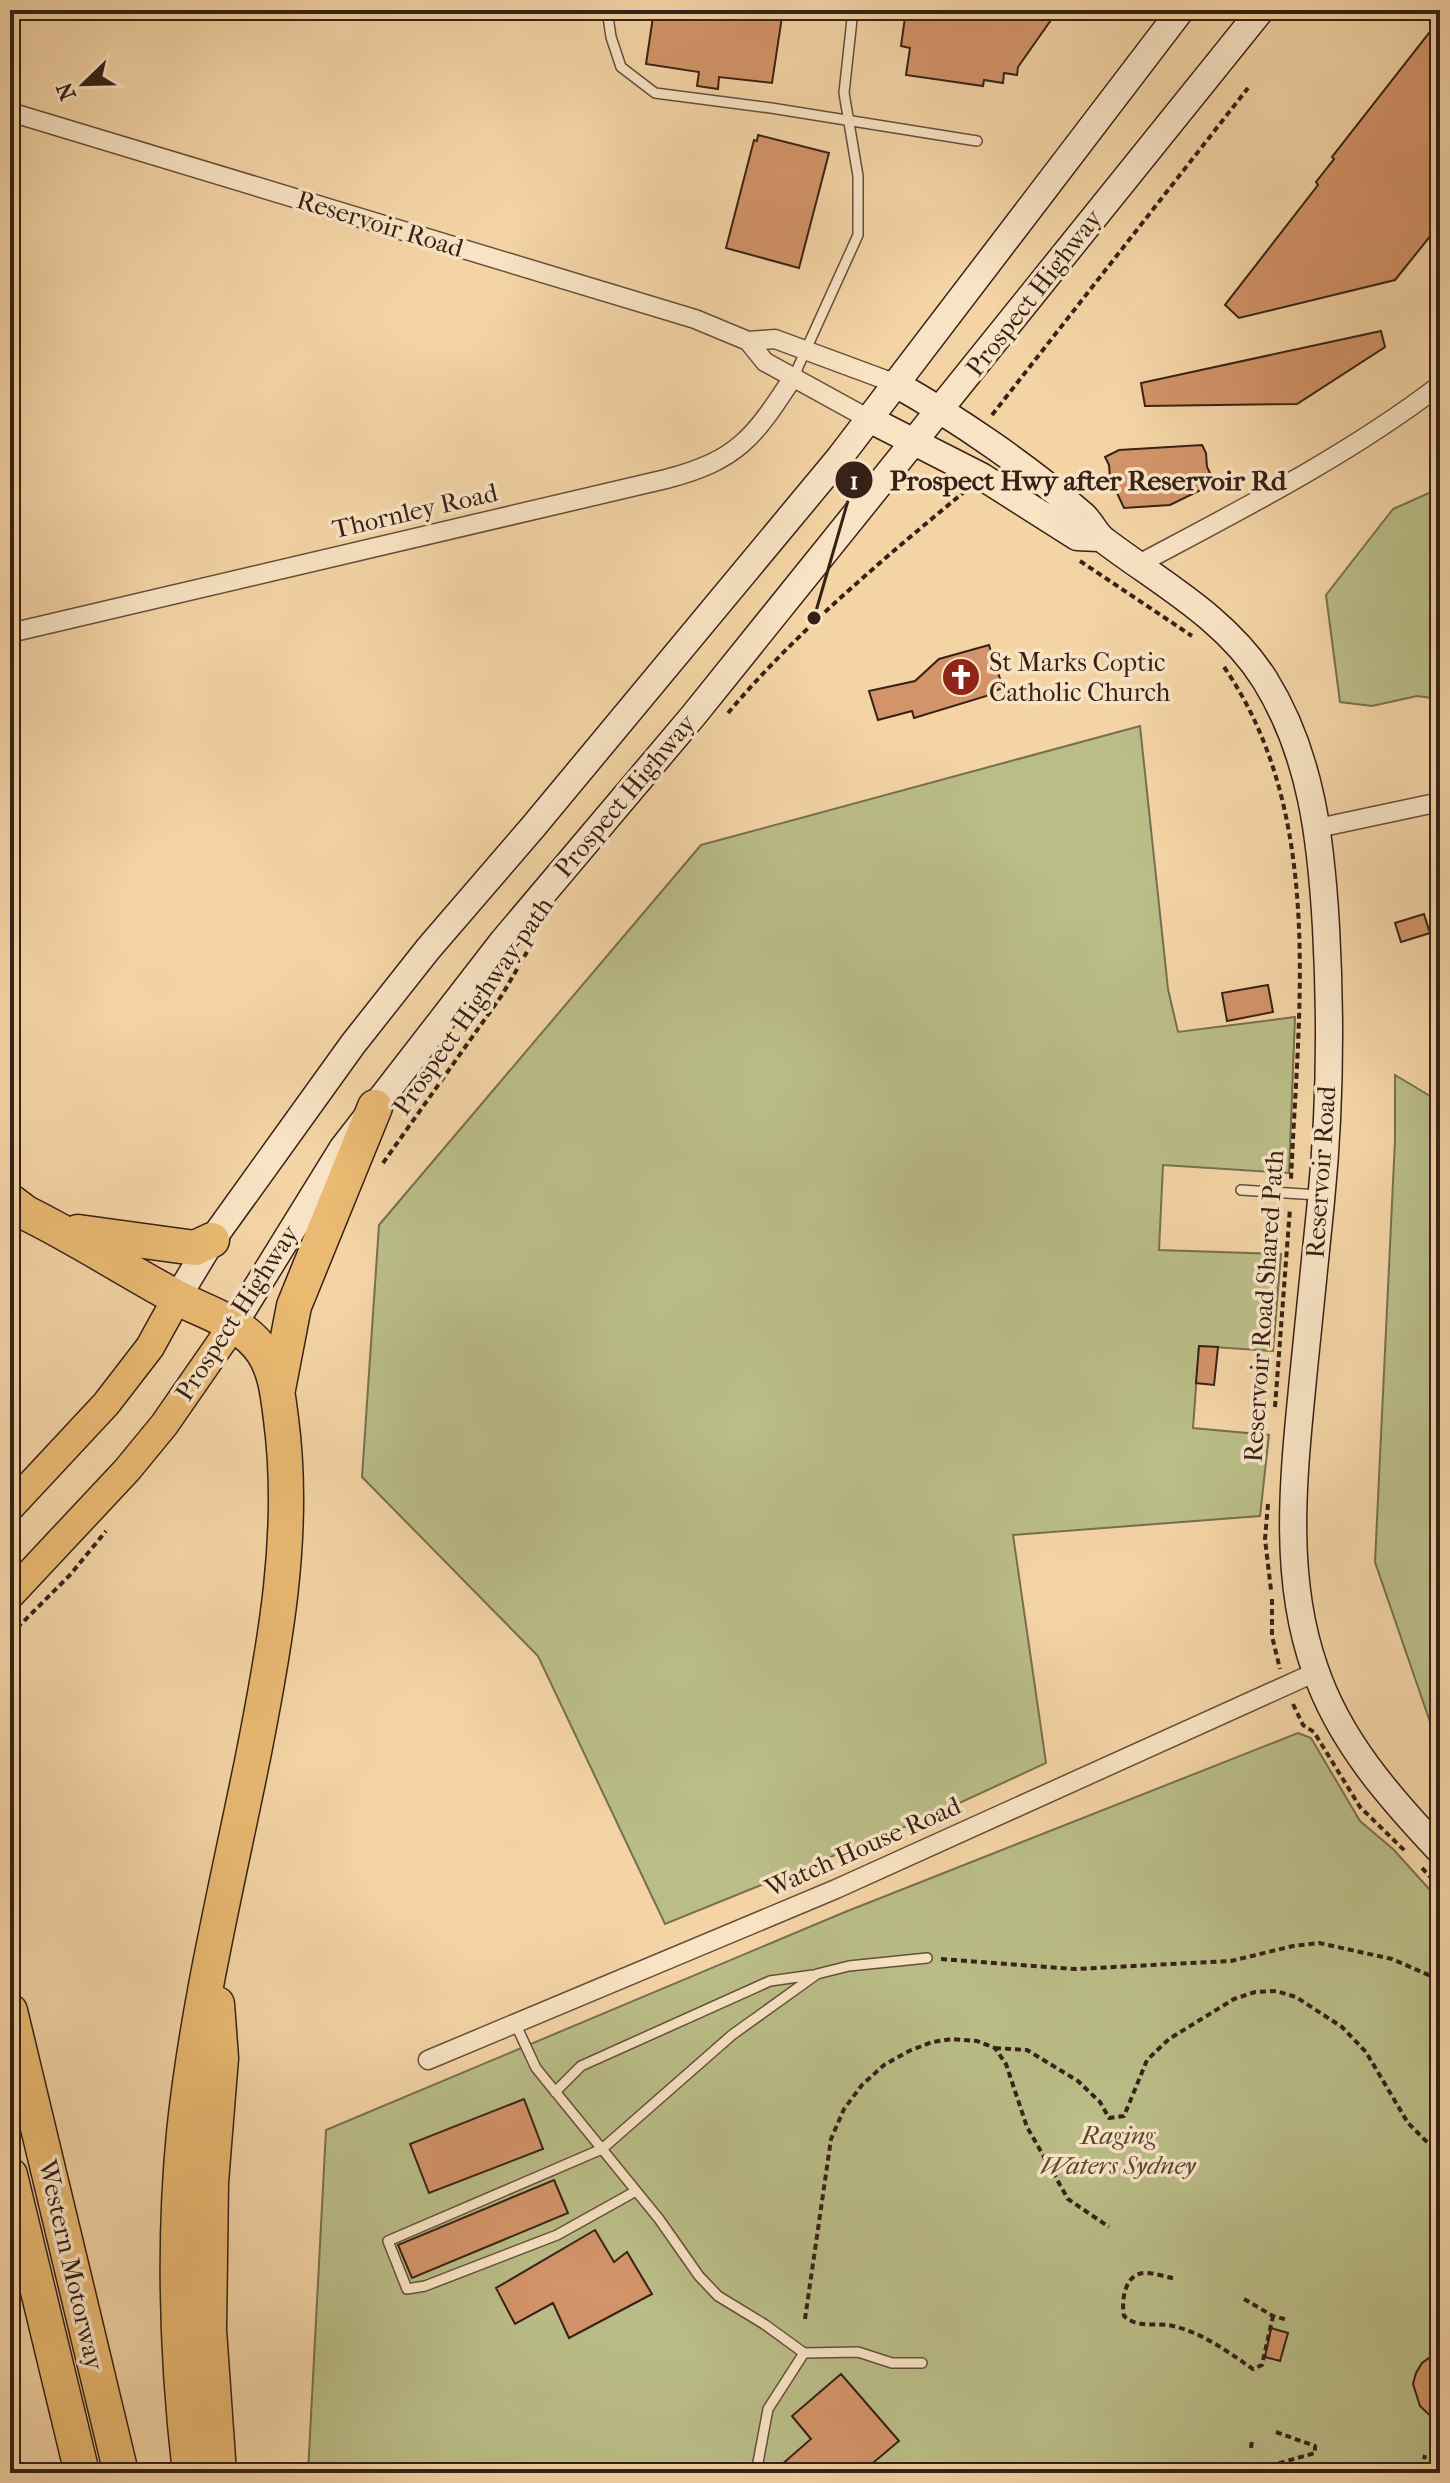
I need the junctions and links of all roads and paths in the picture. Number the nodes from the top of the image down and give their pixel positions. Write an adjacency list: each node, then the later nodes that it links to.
1 (607, 10): 7 (lane)
2 (853, 10): 7 (lane)
3 (1181, 10): 12 (main road, Prospect Highway)
4 (1261, 10): 14 (main road, Prospect Highway)
5 (1248, 88): 16 (path)
6 (10, 112): 9 (street, Reservoir Road)
7 (849, 120): 8 (lane); 10 (lane)
8 (977, 141)
9 (748, 341): 10 (street, Reservoir Road); 11 (street, Reservoir Road)
10 (806, 350): 11 (lane); 12 (street, Reservoir Road)
11 (794, 376): 15 (street, Reservoir Road); 22 (street, Thornley Road)
12 (894, 383): 14 (main road, Reservoir Road); 15 (main road, Prospect Highway)
13 (1440, 385): 21 (street)
14 (941, 409): 17 (main road, Prospect Highway); 19 (main road, Reservoir Road)
15 (867, 418): 17 (main road, Reservoir Road); 36 (main road, Prospect Highway)
16 (999, 421)
17 (915, 442): 19 (main road, Reservoir Road); 29 (main road, Prospect Highway)
18 (968, 490): 25 (path)
19 (1099, 538): 21 (main road, Reservoir Road)
20 (1076, 558): 23 (path)
21 (1139, 564): 27 (main road, Reservoir Road)
22 (10, 633)
23 (1198, 640)
24 (1223, 666): 32 (path, Reservoir Road Shared Path)
25 (727, 715)
26 (1440, 802): 27 (street)
27 (1318, 828): 33 (main road, Reservoir Road)
28 (528, 950): 30 (path, Prospect Highway path)
29 (375, 1107): 38 (main road, Prospect Highway); 39 (highway)
30 (379, 1168)
31 (1241, 1190): 32 (lane)
32 (1291, 1194): 33 (lane); 40 (path, Reservoir Road Shared Path)
33 (1322, 1195): 45 (main road, Reservoir Road)
34 (10, 1201): 35 (highway)
35 (57, 1229): 36 (highway); 37 (highway)
36 (212, 1240): 37 (main road, Prospect Highway)
37 (177, 1298): 38 (highway); 42 (main road, Prospect Highway)
38 (234, 1324): 39 (highway); 43 (main road, Prospect Highway)
39 (277, 1390): 47 (highway)
40 (1274, 1420)
41 (1269, 1498): 44 (path, Reservoir Road Shared Path)
42 (10, 1507)
43 (10, 1595)
44 (1279, 1665)
45 (1316, 1672): 46 (main road, Reservoir Road); 52 (street, Watch House Road)
46 (1440, 1851)
47 (214, 1952): 76 (highway); 77 (highway)
48 (927, 1958): 49 (lane); 50 (path)
49 (817, 1974): 55 (lane); 56 (lane)
50 (1440, 1980)
51 (10, 2011): 75 (highway, Western Motorway)
52 (515, 2023): 54 (street, Watch House Road); 55 (lane)
53 (995, 2048): 57 (path); 60 (path); 64 (path)
54 (428, 2060)
55 (555, 2092): 56 (lane)
56 (602, 2149): 59 (lane); 59 (lane)
57 (1440, 2155)
58 (10, 2175): 74 (highway, Western Motorway)
59 (636, 2191): 66 (lane)
60 (1109, 2227)
61 (1173, 2278): 63 (path)
62 (1244, 2299): 63 (path)
63 (1273, 2316): 65 (path)
64 (805, 2319)
65 (1288, 2320)
66 (804, 2353): 67 (lane); 78 (lane)
67 (922, 2363)
68 (1276, 2432): 72 (path)
69 (1252, 2440): 70 (path)
70 (1251, 2448)
71 (1425, 2455): 73 (path)
72 (1276, 2464)
73 (1422, 2469)
74 (82, 2473)
75 (121, 2473)
76 (190, 2473)
77 (219, 2473)
78 (756, 2473)

